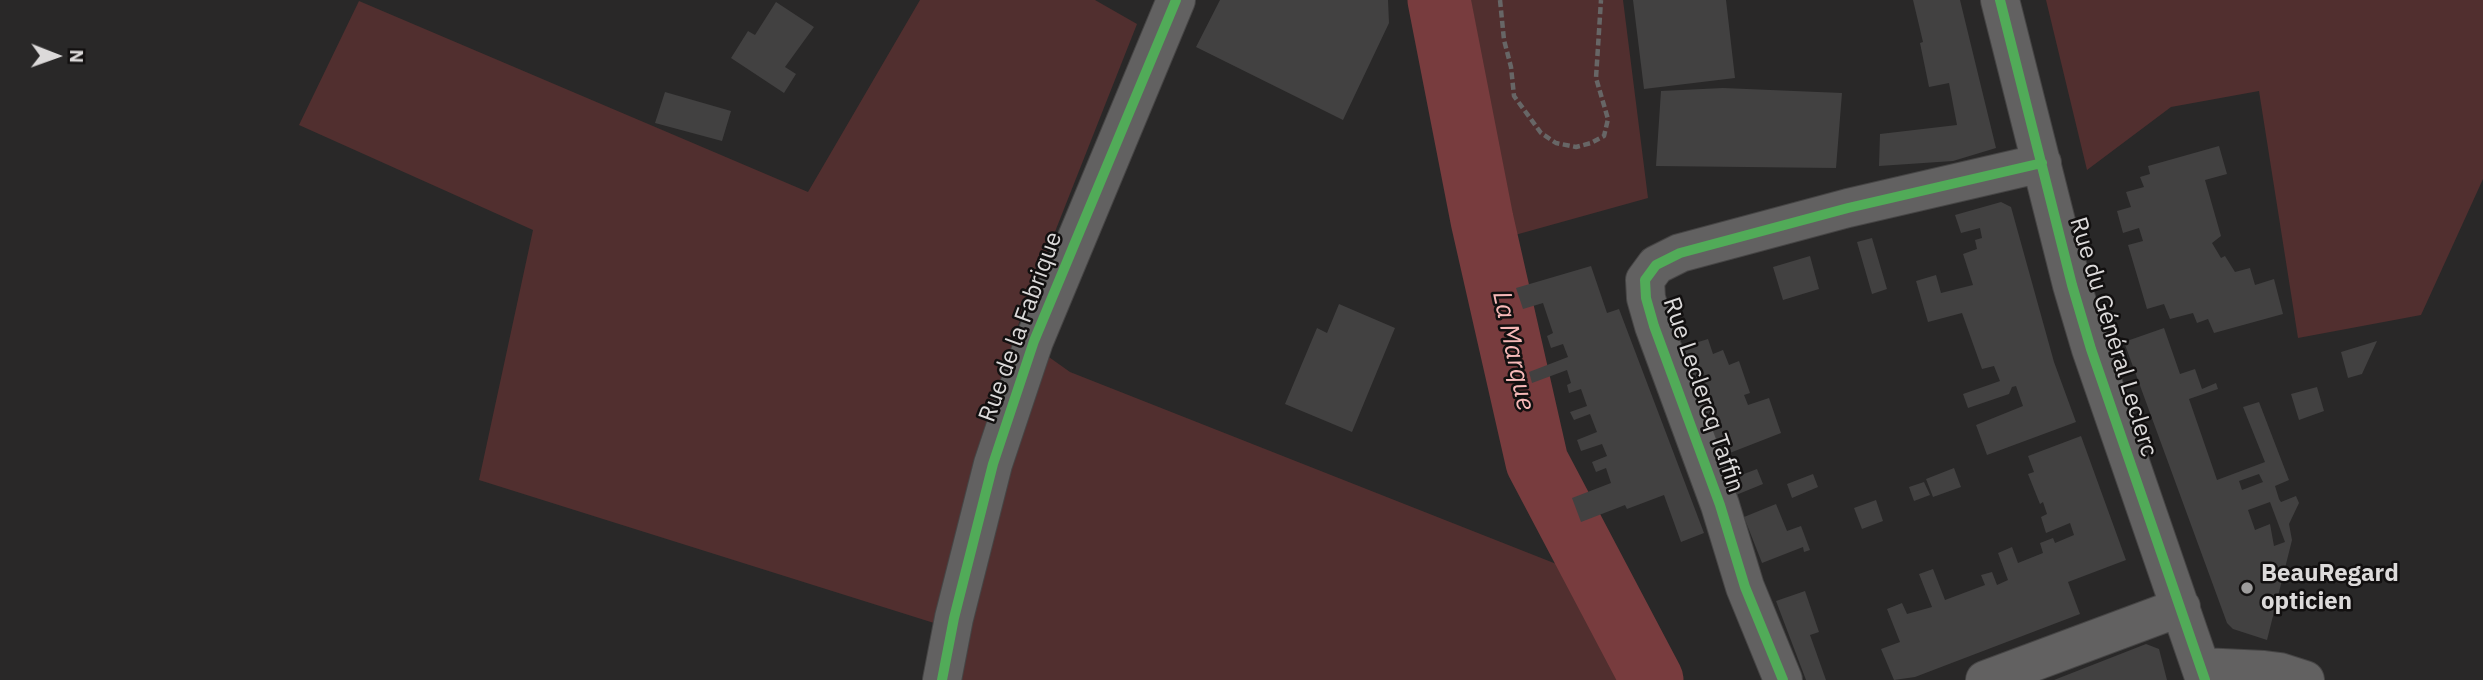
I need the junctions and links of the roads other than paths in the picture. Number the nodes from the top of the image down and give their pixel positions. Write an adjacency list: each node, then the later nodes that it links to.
1 (1176, 0): 6 (street, Rue de la Fabrique)
2 (2000, 0): 3 (street, Rue du Général Leclerc)
3 (2042, 163): 4 (street, Rue du Général Leclerc); 7 (street, Rue Leclercq Taffin)
4 (2181, 607): 5 (street, Rue du Général Leclerc); 8 (street)
5 (2203, 674): 9 (street)
6 (942, 680)
7 (1783, 680)
8 (1985, 680)
9 (2305, 680)

